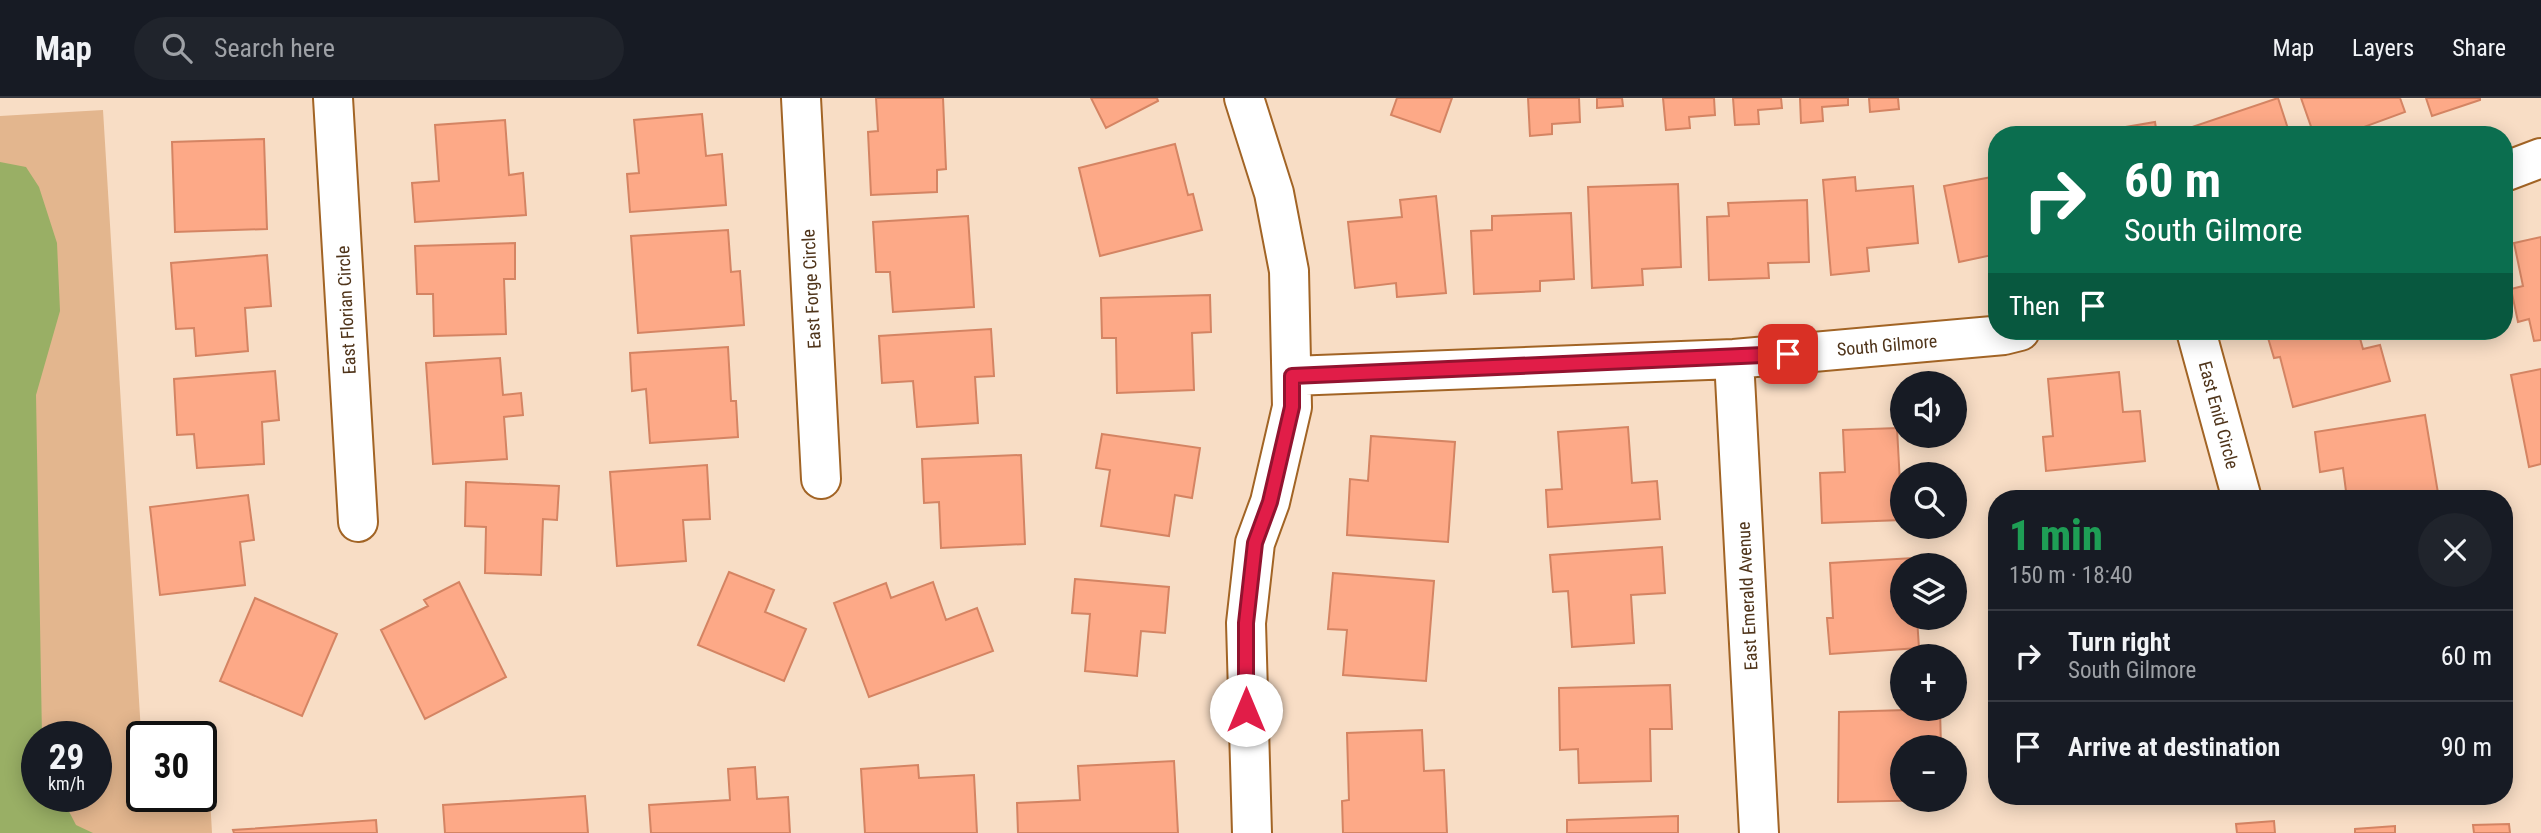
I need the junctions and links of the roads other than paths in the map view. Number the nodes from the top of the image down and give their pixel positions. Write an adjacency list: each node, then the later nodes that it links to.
1 (333, 98): 12 (street, East Florian Circle)
2 (801, 98): 10 (street, East Forge Circle)
3 (1244, 98): 9 (street)
4 (2541, 158): 5 (street)
5 (2513, 169)
6 (1988, 336): 8 (street, South Gilmore)
7 (2198, 340): 11 (street, East Enid Circle)
8 (1734, 359): 9 (street, South Gilmore); 14 (street, East Emerald Avenue)
9 (1292, 376): 13 (street)
10 (821, 479)
11 (2240, 490)
12 (358, 522)
13 (1252, 833)
14 (1759, 833)

